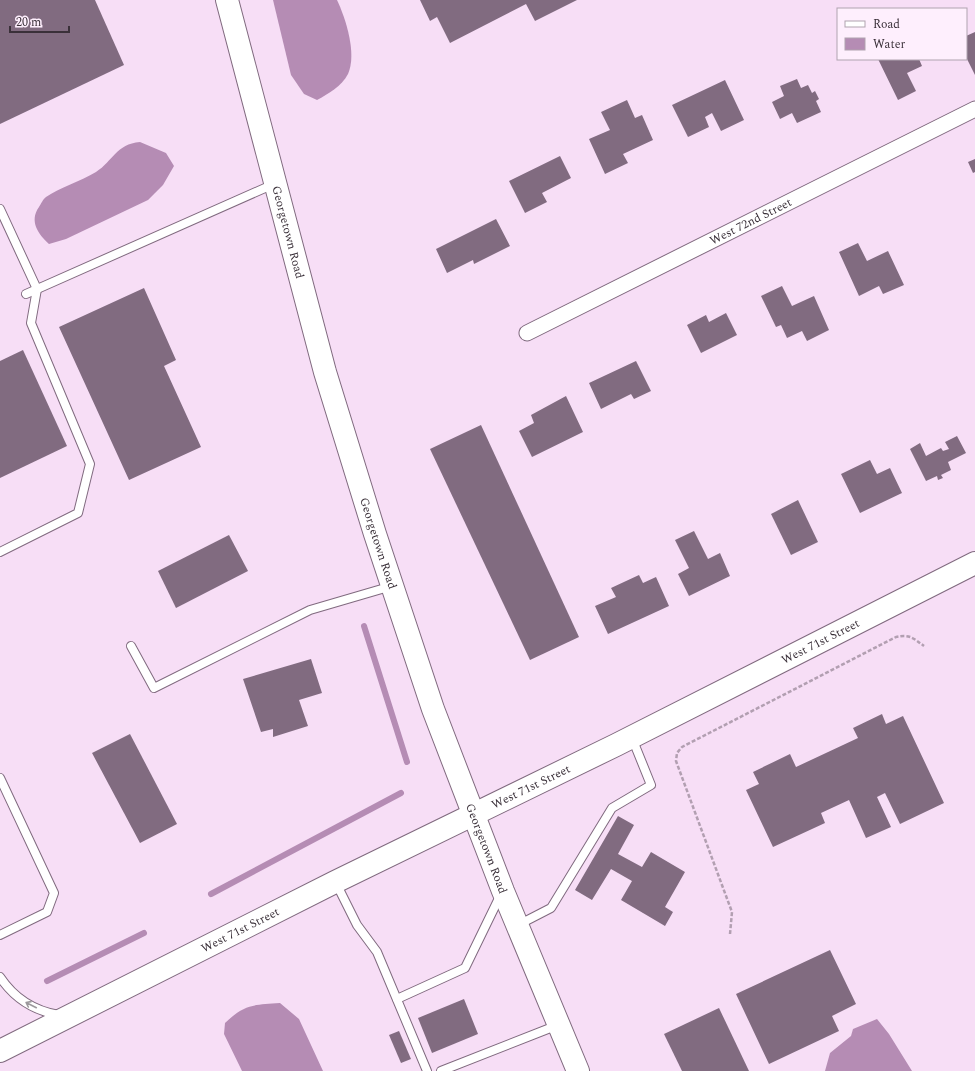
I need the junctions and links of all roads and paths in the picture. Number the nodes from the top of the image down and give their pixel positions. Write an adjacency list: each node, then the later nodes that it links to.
1 (227, 0): 3 (main road, Georgetown Road)
2 (975, 109): 7 (street, West 72nd Street)
3 (276, 183): 5 (lane); 10 (main road, Georgetown Road)
4 (0, 209): 5 (lane)
5 (37, 289): 6 (lane); 8 (lane)
6 (26, 294)
7 (527, 333)
8 (0, 552)
9 (975, 563): 13 (main road, West 71st Street)
10 (392, 586): 11 (lane); 15 (main road, Georgetown Road)
11 (132, 646)
12 (924, 646): 19 (path)
13 (632, 737): 15 (main road, West 71st Street); 18 (lane)
14 (0, 778): 20 (lane)
15 (473, 815): 16 (main road, West 71st Street); 17 (main road, Georgetown Road)
16 (336, 882): 22 (lane); 23 (main road, West 71st Street)
17 (503, 891): 18 (main road, Georgetown Road); 22 (lane)
18 (517, 926): 24 (main road, Georgetown Road)
19 (730, 934)
20 (0, 935)
21 (0, 978): 23 (lane, one-way to 21)
22 (396, 999): 26 (lane)
23 (68, 1016): 25 (main road, West 71st Street)
24 (559, 1025): 27 (lane); 28 (main road, Georgetown Road)
25 (0, 1051)
26 (427, 1071)
27 (441, 1071)
28 (578, 1071)

